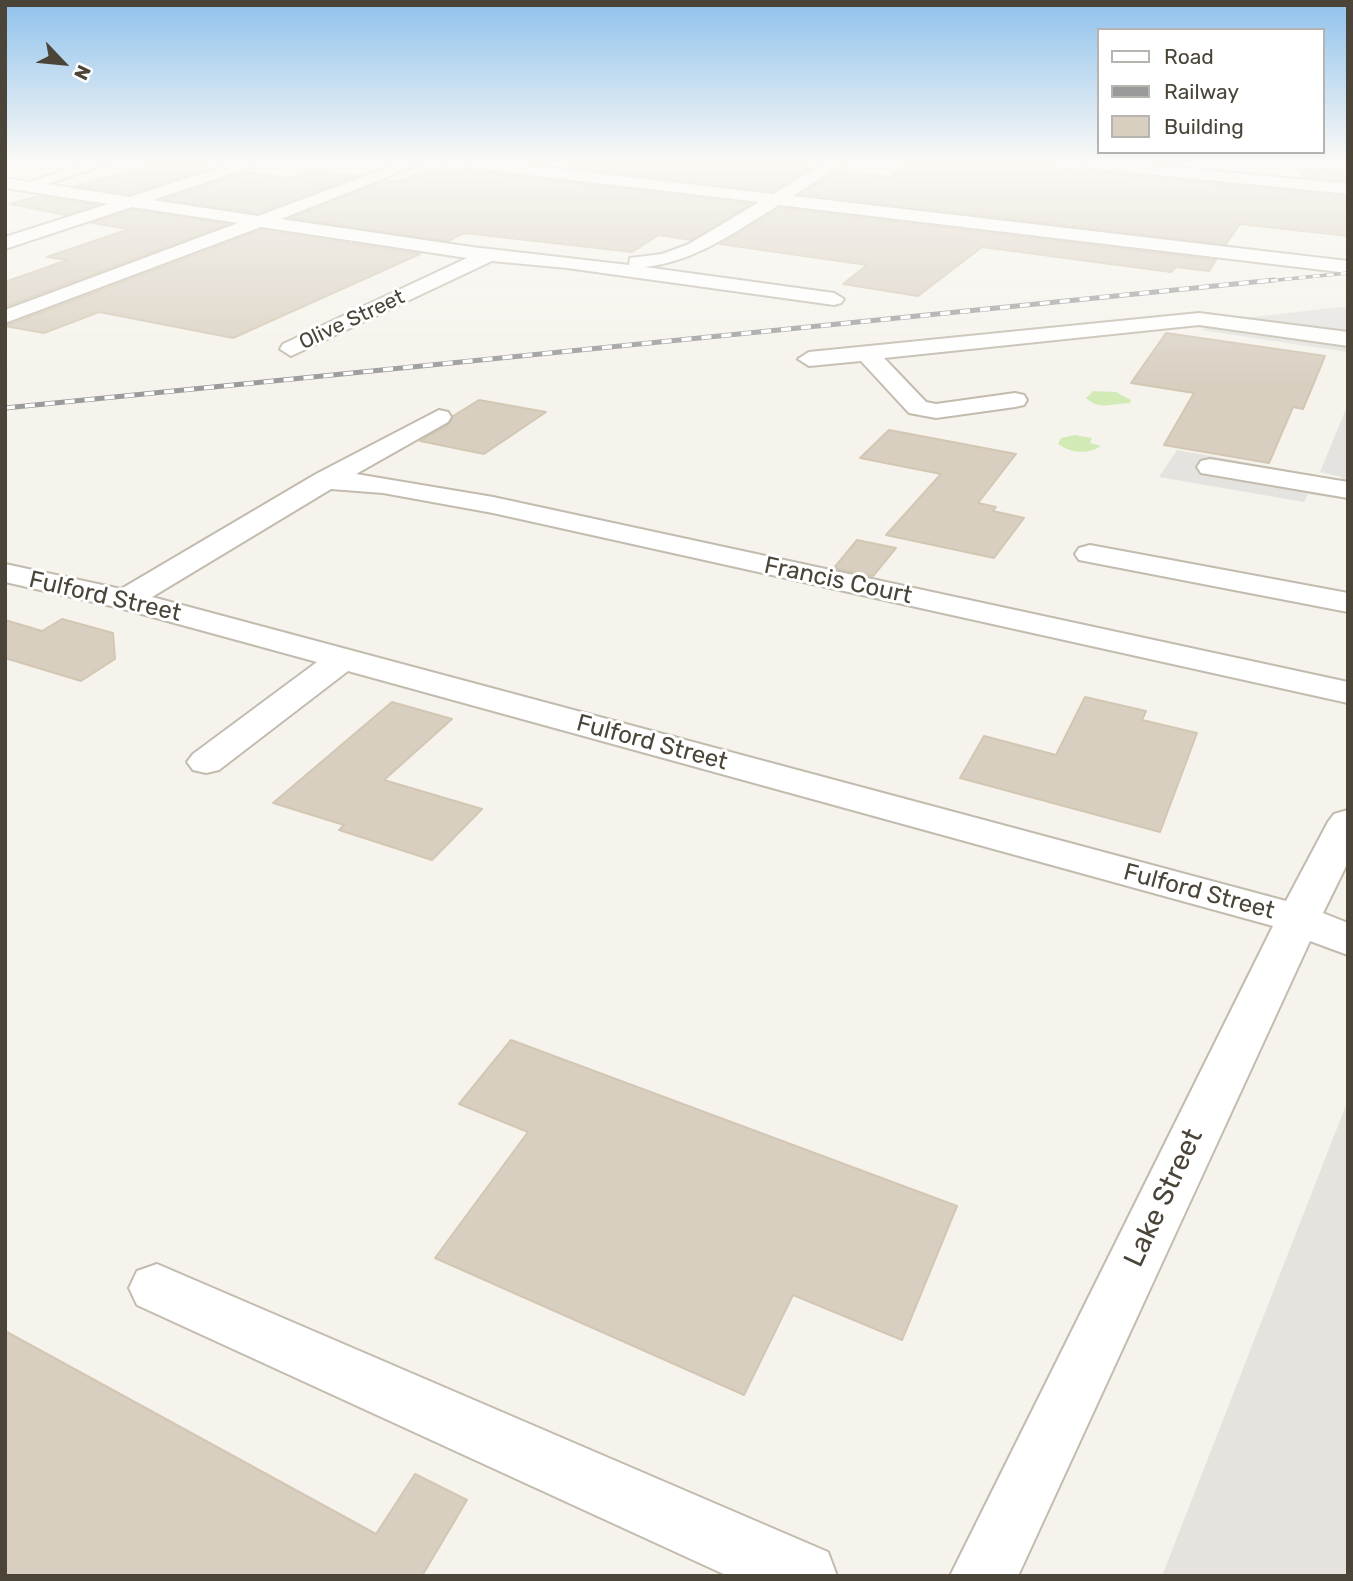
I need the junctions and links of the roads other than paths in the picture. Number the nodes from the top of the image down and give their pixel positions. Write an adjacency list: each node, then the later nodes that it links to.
1 (24, 237): 6 (street)
2 (215, 237): 12 (street)
3 (369, 237): 7 (street)
4 (710, 237): 8 (street)
5 (1092, 237): 9 (street)
6 (5, 243)
7 (489, 255): 8 (street); 15 (street, Olive Street)
8 (568, 261): 10 (street)
9 (1348, 267)
10 (834, 299)
11 (1326, 313): 13 (street)
12 (5, 317)
13 (1241, 325): 14 (street); 16 (street)
14 (1348, 339)
15 (291, 349)
16 (866, 353): 17 (street); 18 (street)
17 (809, 359)
18 (1015, 400)
19 (439, 417): 21 (street)
20 (1210, 467): 22 (street)
21 (326, 480): 25 (street); 28 (street, Francis Court)
22 (1348, 490)
23 (1090, 554): 26 (street)
24 (5, 573): 25 (street, Fulford Street)
25 (126, 600): 27 (street, Fulford Street)
26 (1347, 602)
27 (343, 659): 29 (street); 31 (street, Fulford Street)
28 (1348, 693)
29 (206, 762)
30 (1348, 822): 31 (street, Lake Street)
31 (1298, 919): 32 (street, Fulford Street); 35 (street, Lake Street)
32 (1348, 940)
33 (157, 1288): 34 (street)
34 (804, 1576)
35 (983, 1576)

